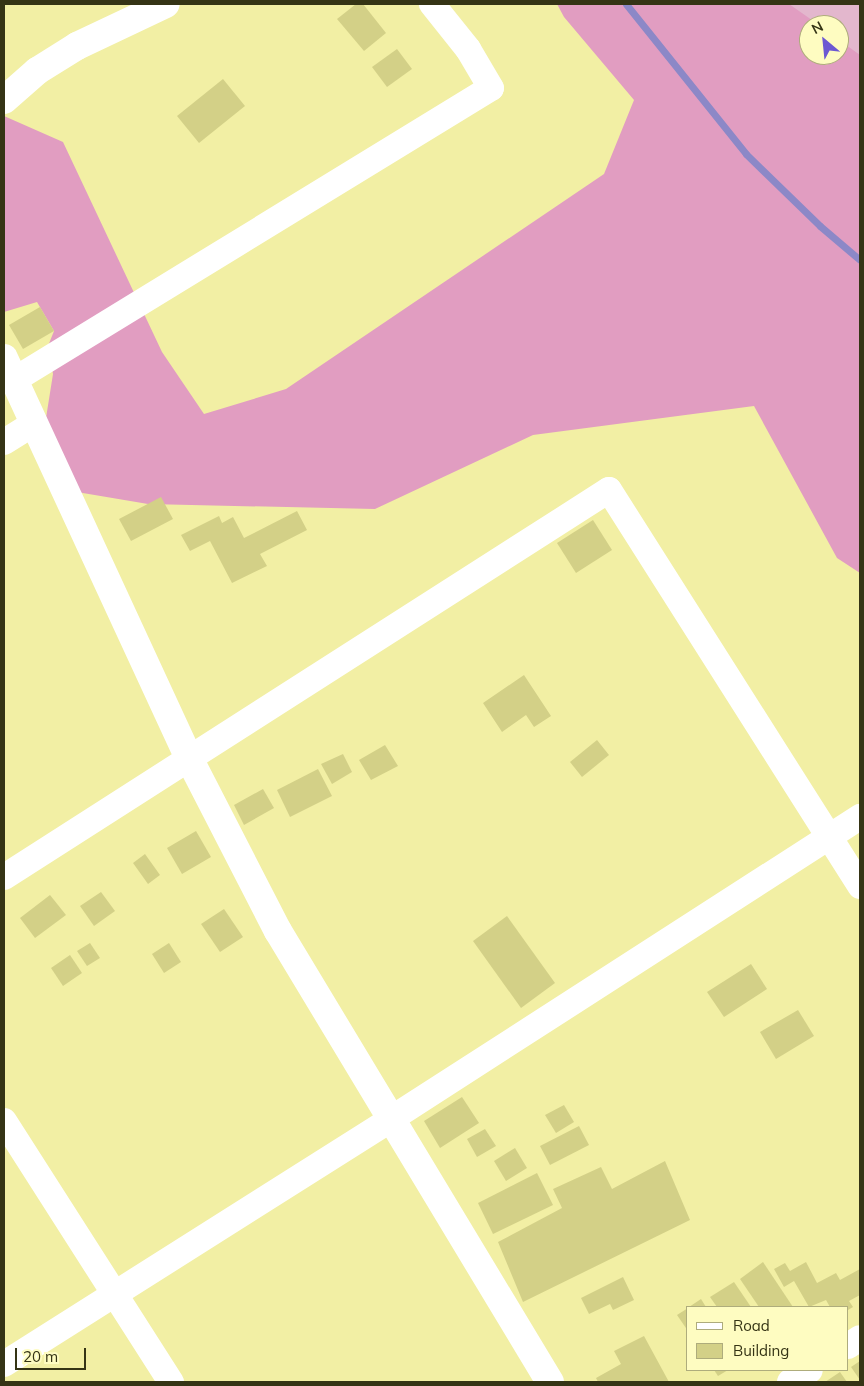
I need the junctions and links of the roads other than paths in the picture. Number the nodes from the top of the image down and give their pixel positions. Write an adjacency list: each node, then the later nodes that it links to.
1 (166, 4): 3 (street)
2 (432, 4): 4 (street)
3 (4, 100)
4 (9, 369): 5 (street)
5 (34, 423): 6 (street); 7 (street)
6 (4, 442)
7 (190, 760): 9 (street); 10 (street); 12 (street)
8 (860, 817): 9 (street)
9 (830, 837): 11 (street); 12 (street)
10 (4, 877)
11 (860, 886)
12 (391, 1119): 14 (street); 20 (street)
13 (4, 1121): 14 (street)
14 (114, 1294): 17 (street); 19 (street)
15 (860, 1338): 16 (street)
16 (849, 1345)
17 (4, 1364)
18 (808, 1371): 21 (street)
19 (171, 1382)
20 (550, 1382)
21 (790, 1382)

